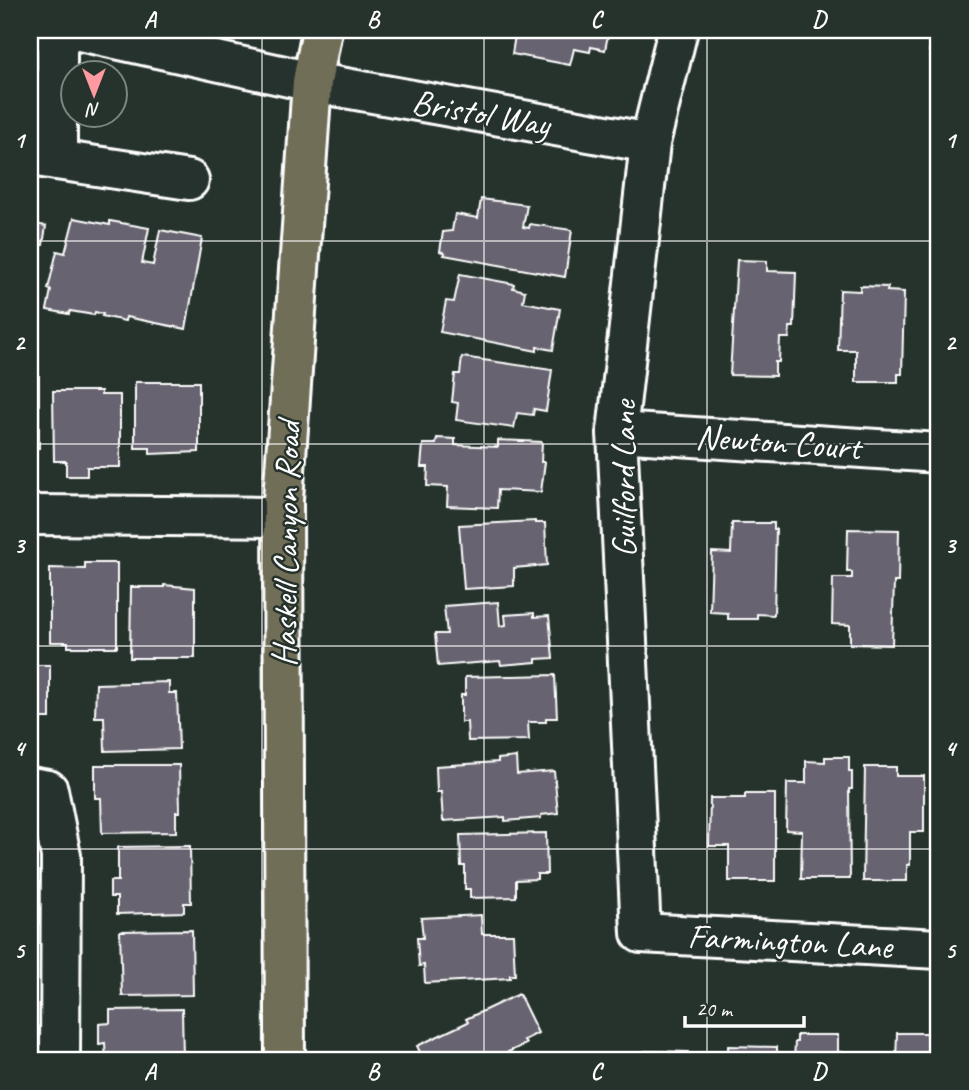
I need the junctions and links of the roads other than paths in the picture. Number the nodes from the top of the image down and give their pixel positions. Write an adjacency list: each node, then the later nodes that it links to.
1 (57, 30): 7 (street)
2 (75, 30): 5 (street, Bristol Way)
3 (322, 30): 5 (main road, Haskell Canyon Road)
4 (678, 30): 6 (street, Guilford Lane)
5 (312, 82): 6 (street, Bristol Way); 12 (main road, Haskell Canyon Road)
6 (650, 143): 9 (street, Guilford Lane)
7 (43, 158): 8 (street)
8 (189, 180)
9 (617, 432): 10 (street, Newton Court); 14 (street, Guilford Lane)
10 (939, 453)
11 (30, 515): 12 (street)
12 (282, 517): 17 (main road, Haskell Canyon Road)
13 (30, 787): 16 (street)
14 (641, 933): 15 (street, Farmington Lane)
15 (939, 948)
16 (60, 1060)
17 (285, 1060)

